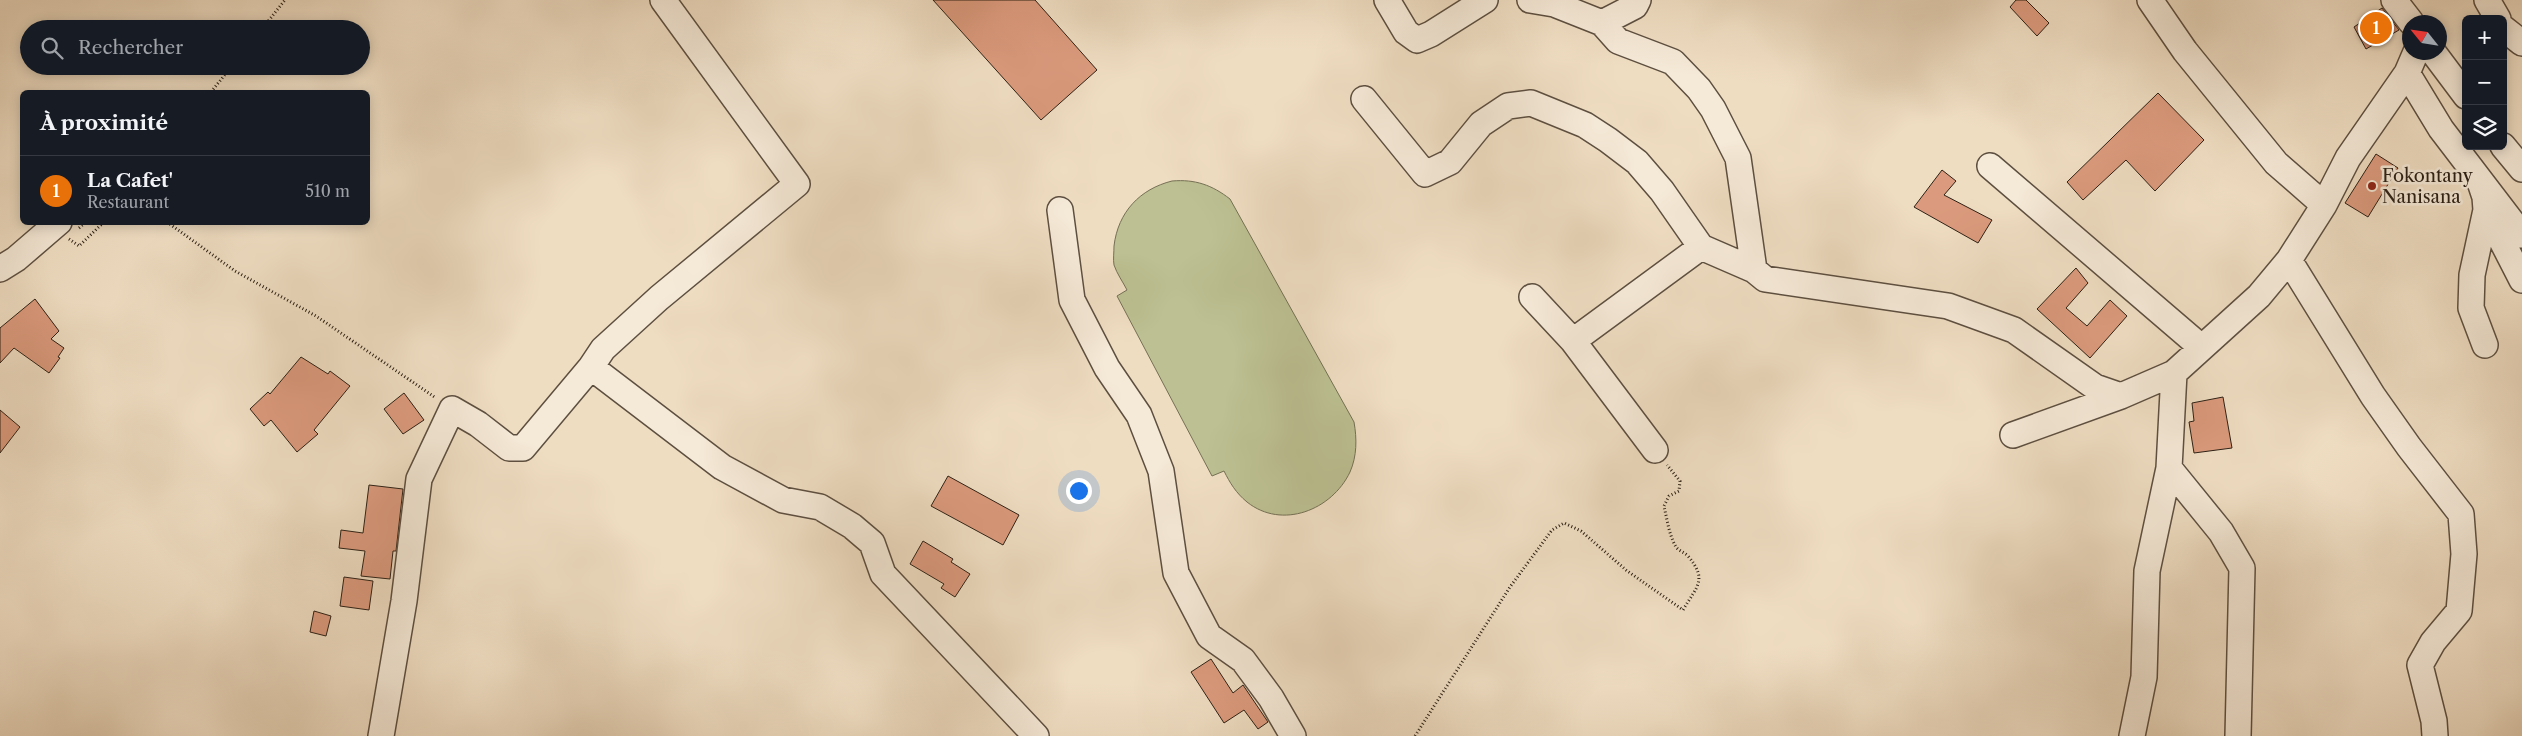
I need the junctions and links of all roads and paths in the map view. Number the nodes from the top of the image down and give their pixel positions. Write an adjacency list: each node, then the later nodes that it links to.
1 (285, 0): 12 (path)
2 (663, 0): 42 (street)
3 (1387, 0): 4 (street)
4 (1485, 0)
5 (1530, 0): 13 (street)
6 (1638, 0): 13 (street)
7 (2150, 0): 26 (street)
8 (2394, 0): 10 (street)
9 (2487, 0): 11 (street)
10 (2406, 15)
11 (2496, 15)
12 (269, 20)
13 (1602, 23): 36 (street)
14 (2507, 31): 15 (street)
15 (2522, 43)
16 (2439, 60): 20 (street)
17 (2412, 62): 25 (street); 26 (street)
18 (225, 75): 19 (path)
19 (213, 90)
20 (2462, 91)
21 (1364, 99): 33 (street)
22 (2506, 150): 24 (street)
23 (1990, 166): 41 (street)
24 (2522, 169)
25 (2479, 180): 28 (street); 32 (street)
26 (2324, 205): 34 (street)
27 (1060, 210): 51 (street)
28 (2486, 210): 37 (street); 40 (street)
29 (101, 225): 31 (path)
30 (171, 225): 45 (path)
31 (65, 231): 35 (street)
32 (2522, 236)
33 (1701, 247): 36 (street); 39 (street)
34 (2289, 260): 41 (street); 55 (street)
35 (0, 269)
36 (1754, 270): 44 (street)
37 (2522, 280)
38 (1532, 297): 39 (street)
39 (1573, 341): 47 (street)
40 (2485, 345)
41 (2201, 347): 43 (street)
42 (592, 367): 45 (street); 50 (street)
43 (2174, 373): 44 (street); 48 (street)
44 (2121, 396): 46 (street)
45 (452, 409): 49 (street)
46 (2014, 435)
47 (1655, 450): 52 (path)
48 (2169, 468): 53 (street); 54 (street)
49 (381, 736)
50 (1036, 736)
51 (1293, 736)
52 (1415, 736)
53 (2132, 736)
54 (2238, 736)
55 (2435, 736)

